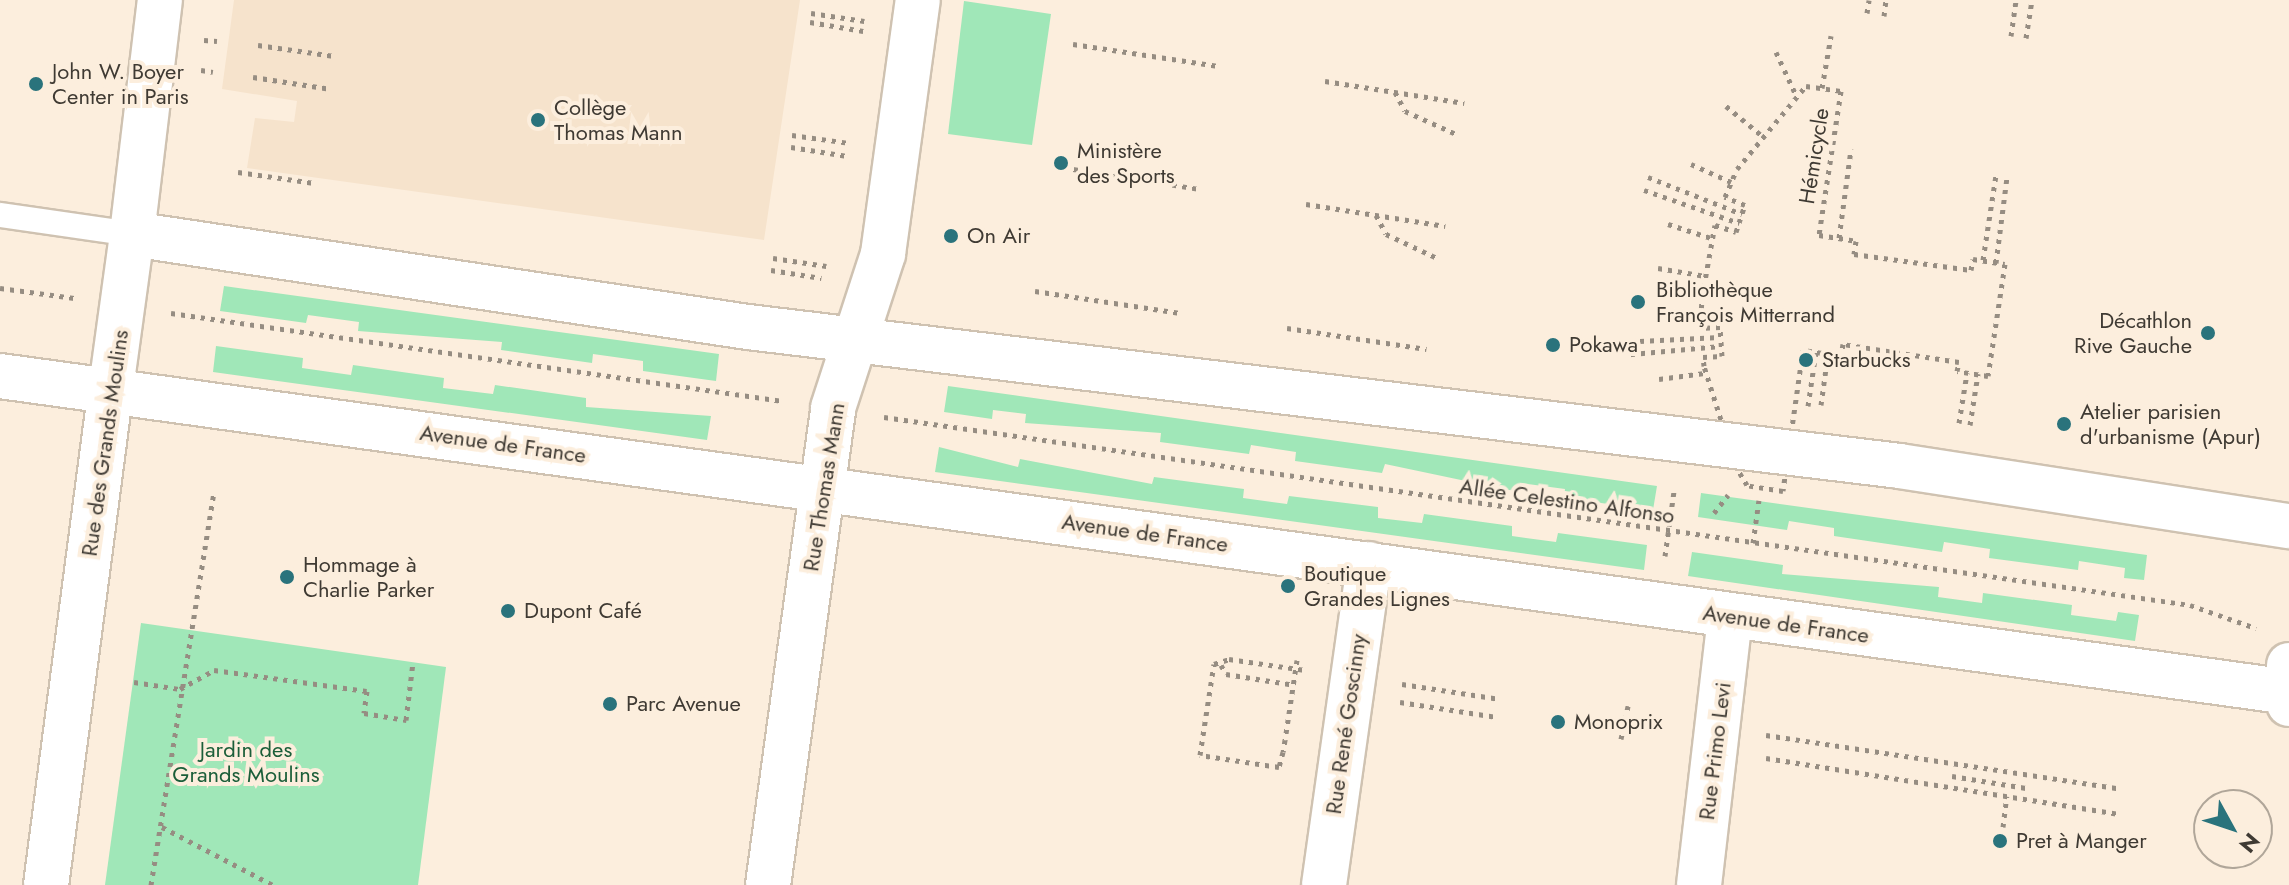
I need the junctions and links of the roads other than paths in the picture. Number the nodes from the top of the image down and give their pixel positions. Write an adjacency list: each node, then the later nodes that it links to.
1 (160, 0): 4 (street, Rue des Grands Moulins)
2 (918, 0): 5 (street, Rue Thomas Mann)
3 (0, 215): 4 (lane)
4 (132, 234): 5 (street); 7 (street, Rue des Grands Moulins)
5 (855, 339): 8 (street, Rue Thomas Mann); 9 (street)
6 (0, 376): 7 (street, Avenue de France)
7 (111, 388): 8 (street, Avenue de France); 13 (street, Rue des Grands Moulins)
8 (822, 491): 10 (street, Avenue de France); 14 (street, Rue Thomas Mann)
9 (2289, 526)
10 (1369, 564): 11 (street, Avenue de France); 15 (street, Rue René Goscinny)
11 (1730, 617): 12 (street, Avenue de France); 16 (street, Rue Primo Levi)
12 (2288, 688)
13 (46, 885)
14 (768, 885)
15 (1324, 885)
16 (1699, 885)

